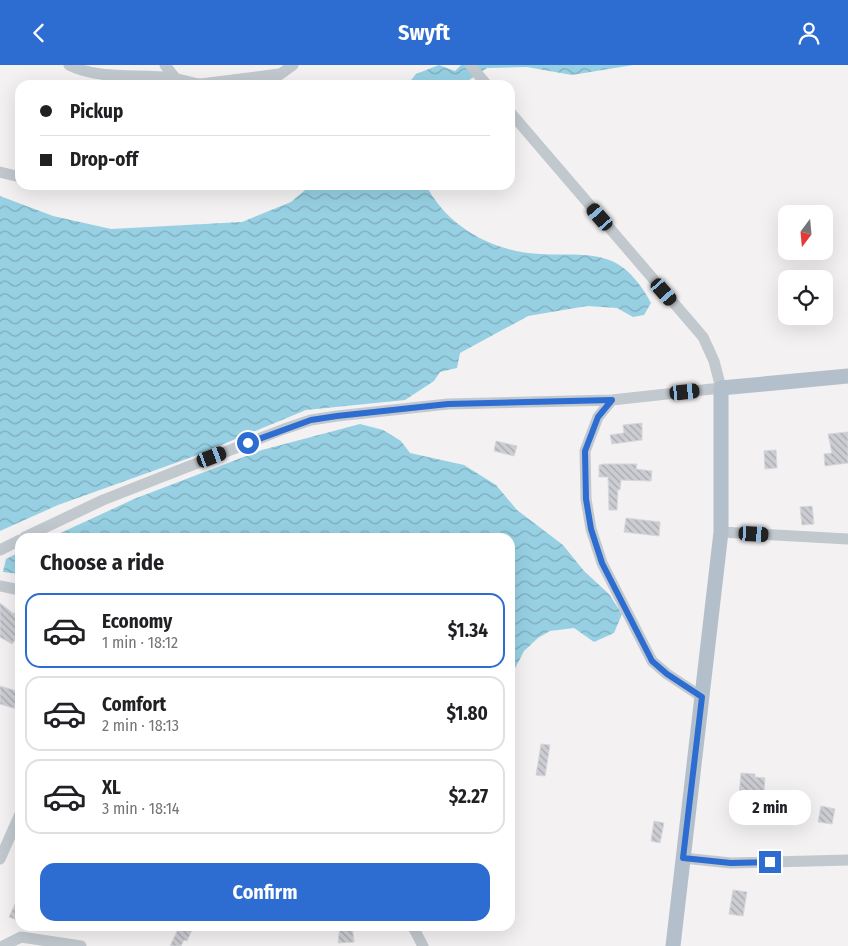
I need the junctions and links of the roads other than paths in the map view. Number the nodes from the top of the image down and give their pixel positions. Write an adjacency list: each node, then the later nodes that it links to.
1 (69, 65): 6 (street)
2 (164, 65): 6 (street)
3 (293, 65): 5 (street)
4 (470, 65): 10 (street)
5 (279, 74): 8 (street); 9 (street)
6 (176, 79): 7 (street)
7 (179, 80)
8 (232, 80)
9 (271, 80)
10 (483, 80)
11 (515, 117): 15 (street)
12 (0, 172): 13 (street)
13 (15, 176)
14 (848, 376): 15 (main road)
15 (721, 388): 16 (street); 17 (main road)
16 (612, 400): 18 (street); 24 (street)
17 (721, 532): 19 (street); 24 (main road)
18 (33, 533)
19 (848, 539)
20 (15, 542): 21 (street)
21 (0, 550)
22 (0, 586): 23 (street)
23 (15, 589)
24 (702, 697): 26 (main road)
25 (15, 826): 27 (street)
26 (683, 858): 28 (street); 33 (main road)
27 (0, 859)
28 (848, 860)
29 (415, 931): 32 (street)
30 (3, 946): 31 (street)
31 (81, 946)
32 (423, 946)
33 (673, 946)

